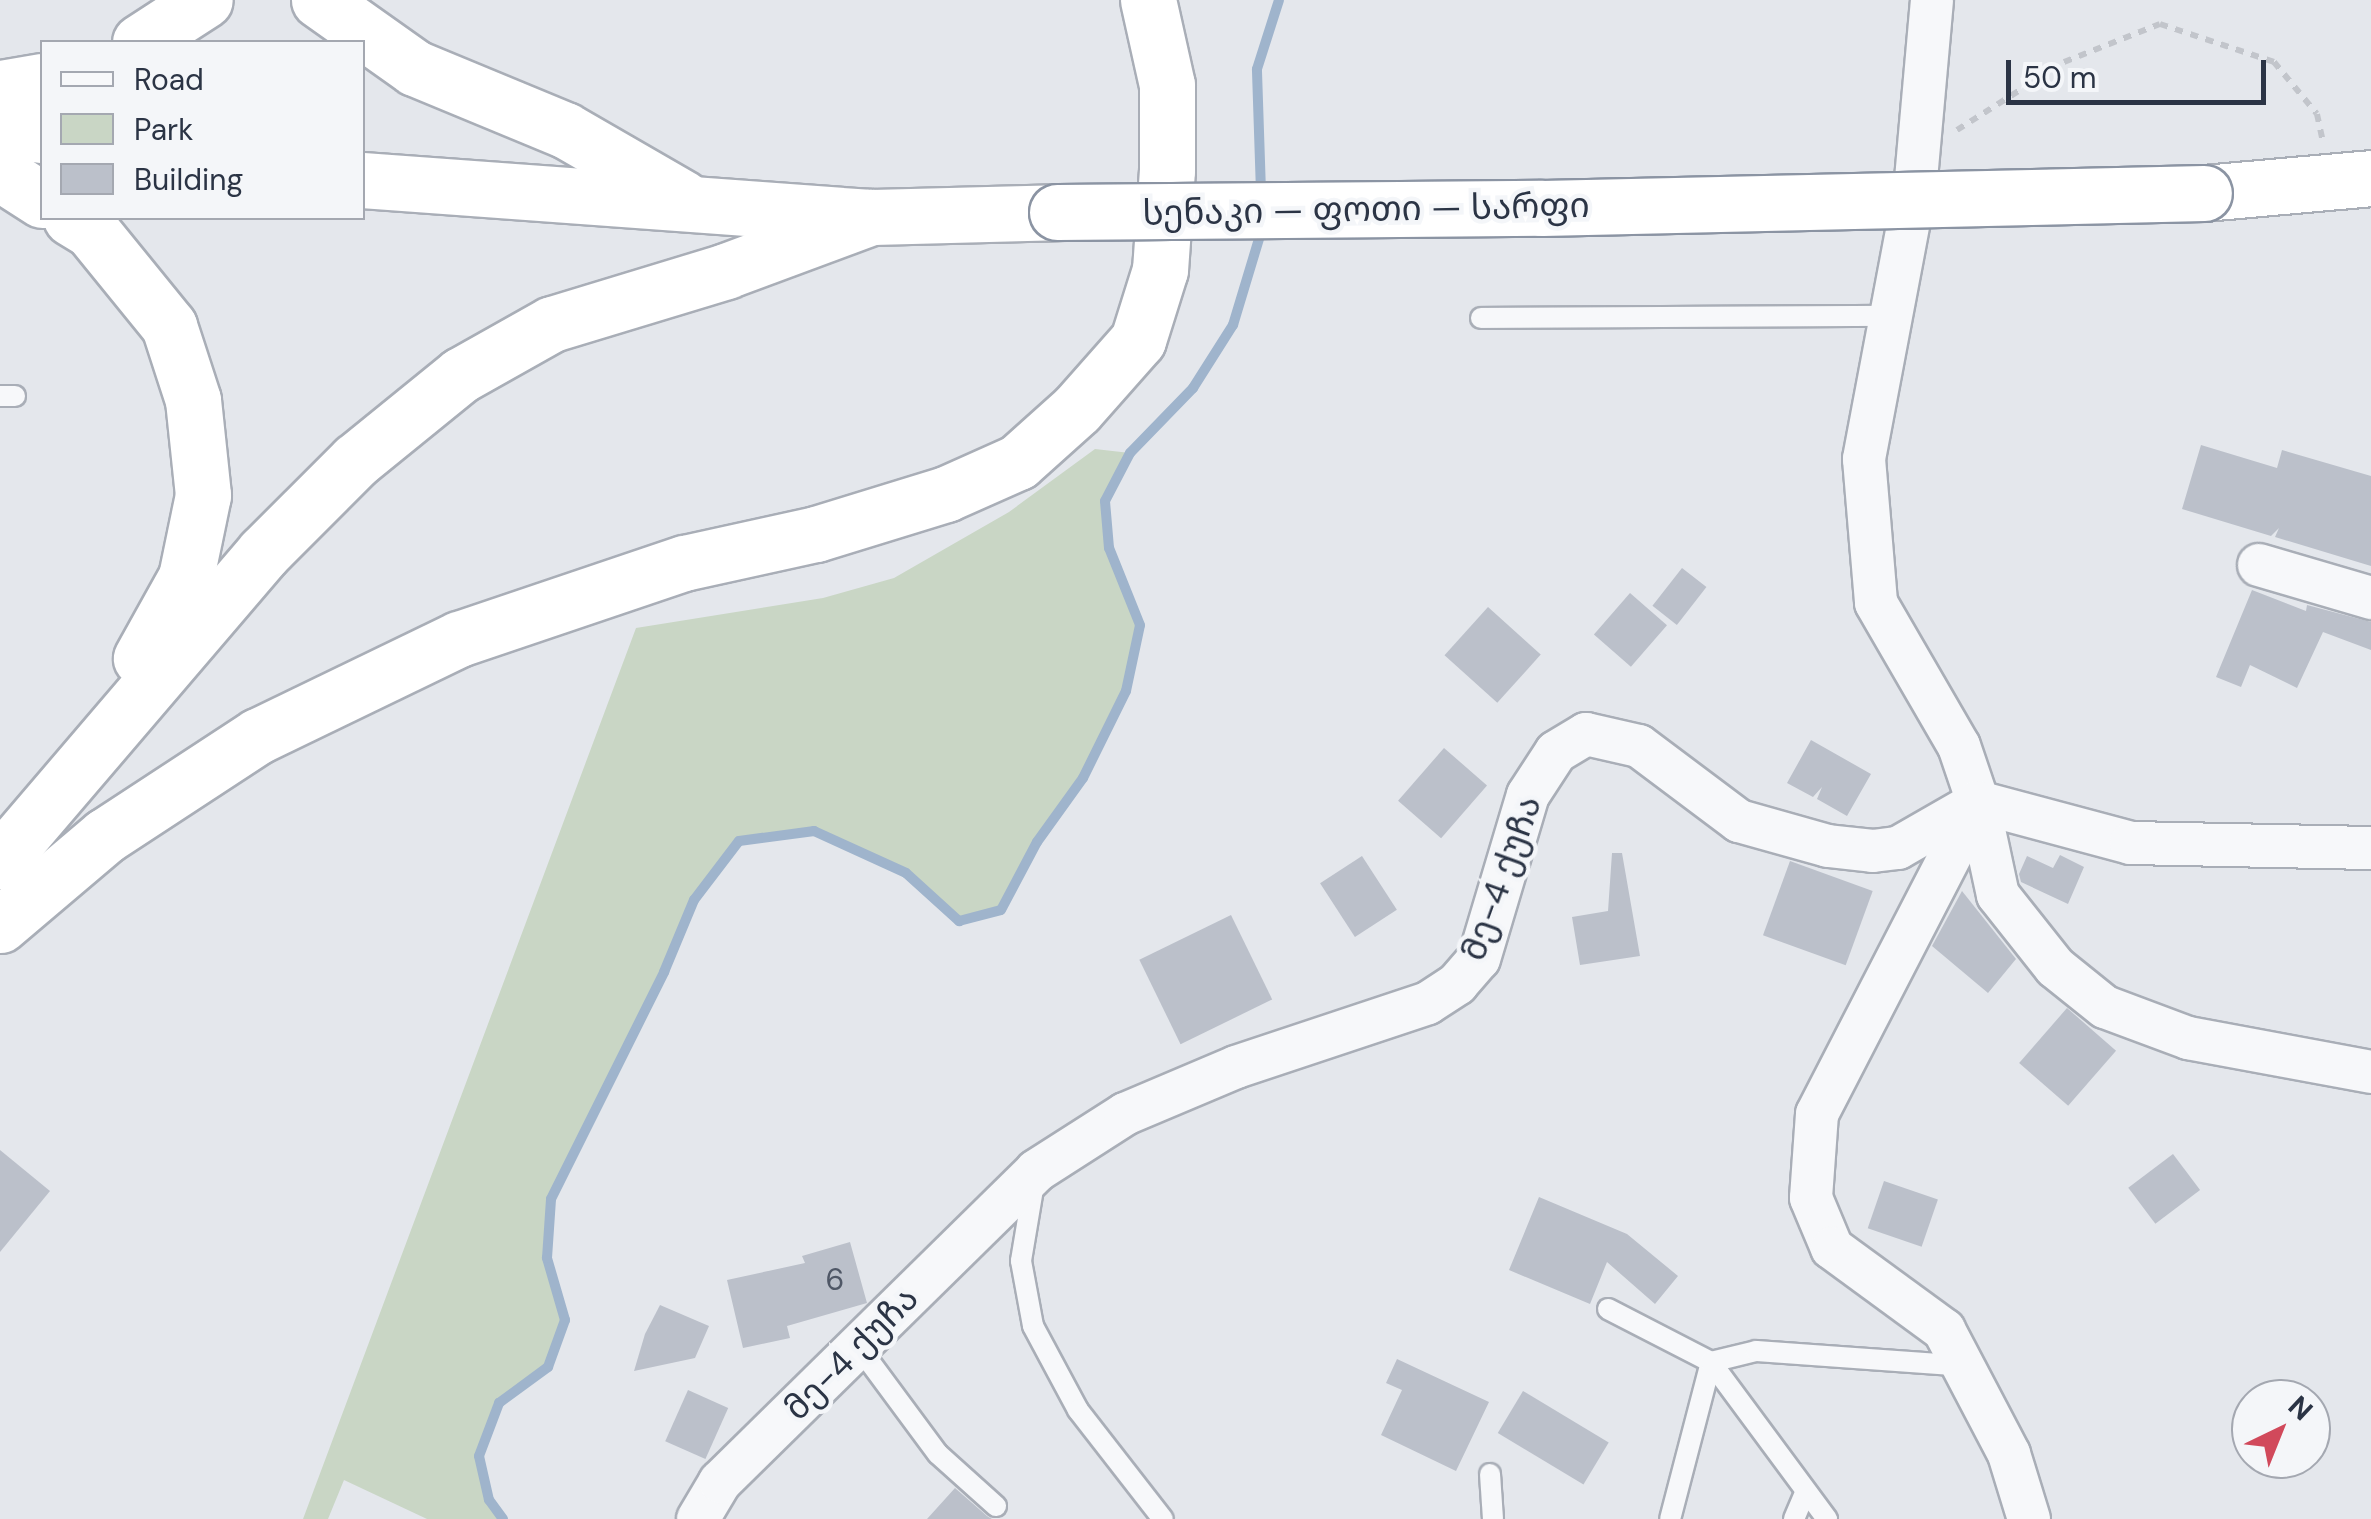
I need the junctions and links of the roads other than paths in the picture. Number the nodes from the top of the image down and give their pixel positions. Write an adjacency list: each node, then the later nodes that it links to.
1 (205, 0): 5 (highway)
2 (319, 0): 14 (highway)
3 (1148, 0): 25 (highway)
4 (1932, 0): 17 (street)
5 (143, 40)
6 (40, 81): 7 (highway)
7 (0, 88)
8 (0, 129): 9 (highway)
9 (40, 135)
10 (0, 173): 13 (highway)
11 (365, 180): 14 (highway, სენაკი — ფოთი — სარფი)
12 (2351, 180): 15 (highway, სენაკი — ფოთი — სარფი, bridge)
13 (40, 199)
14 (694, 204): 15 (highway, სენაკი — ფოთი — სარფი)
15 (872, 217): 21 (highway)
16 (74, 220): 21 (highway)
17 (1891, 316): 18 (lane); 22 (street)
18 (1480, 318)
19 (2259, 565): 20 (street)
20 (2371, 598)
21 (84, 760): 24 (highway)
22 (1978, 802): 23 (street); 26 (street); 27 (street, მე-4 ქუჩა); 31 (street)
23 (2371, 848)
24 (0, 862)
25 (0, 925)
26 (2371, 1072)
27 (1036, 1171): 29 (street, მე-4 ქუჩა); 36 (lane)
28 (1608, 1308): 30 (lane)
29 (858, 1346): 34 (lane); 35 (street, მე-4 ქუჩა)
30 (1711, 1362): 31 (lane); 33 (lane); 38 (lane)
31 (1963, 1366): 41 (street)
32 (1490, 1474): 37 (lane)
33 (1806, 1491): 39 (lane); 40 (lane)
34 (996, 1506)
35 (698, 1519)
36 (1163, 1519)
37 (1493, 1519)
38 (1670, 1519)
39 (1794, 1519)
40 (1827, 1519)
41 (2029, 1519)

